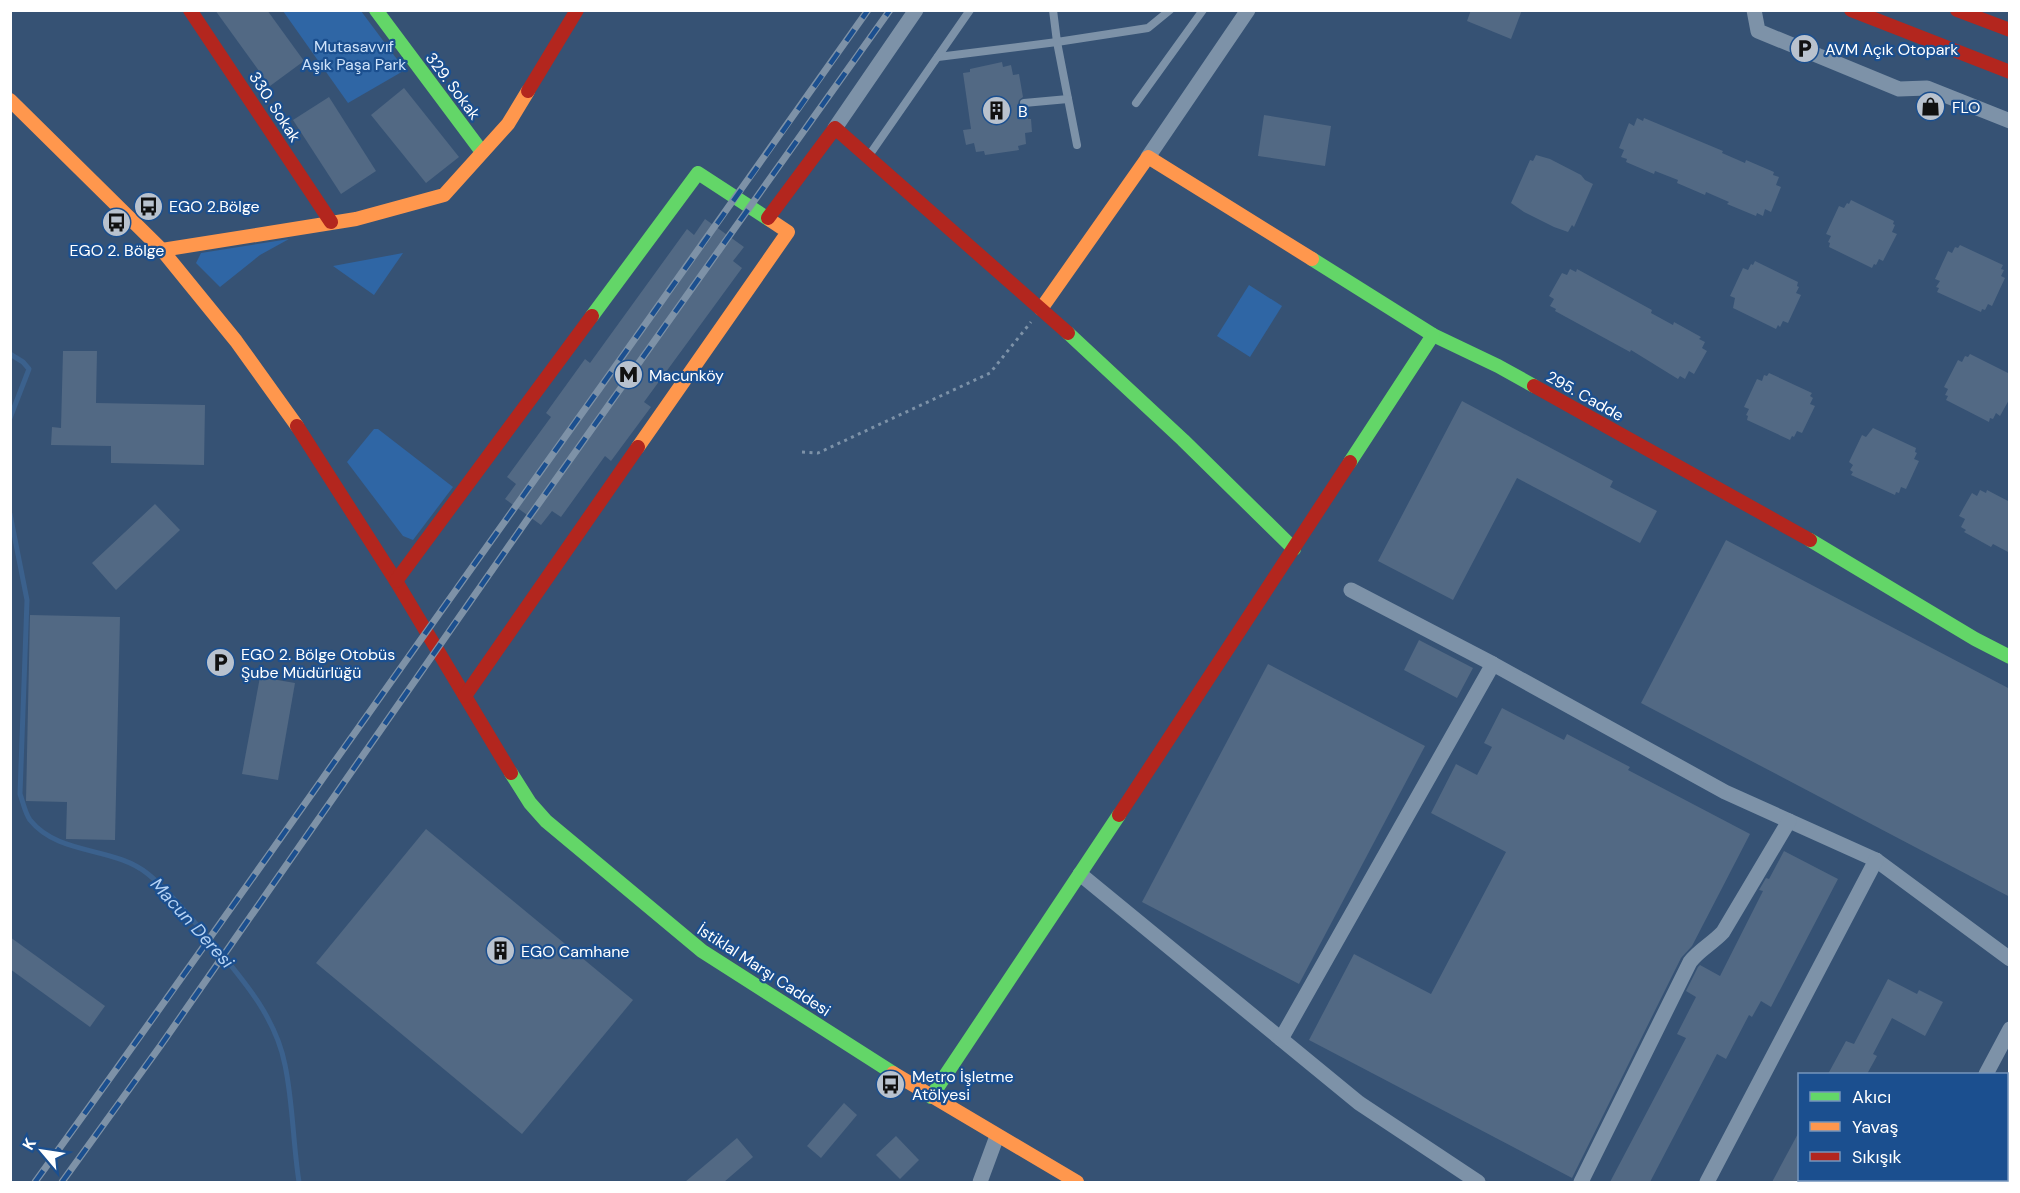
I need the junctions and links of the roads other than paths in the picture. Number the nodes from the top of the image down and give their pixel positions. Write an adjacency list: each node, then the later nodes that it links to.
1 (190, 10): 28 (street, 330. Sokak)
2 (376, 10): 24 (street, 329. Sokak)
3 (577, 10): 24 (street)
4 (916, 10): 22 (street)
5 (970, 10): 15 (lane)
6 (1053, 10): 14 (lane)
7 (1170, 10): 14 (lane)
8 (1203, 10): 20 (lane)
9 (1248, 10): 26 (street)
10 (1754, 10): 21 (street)
11 (1851, 10): 16 (street)
12 (1957, 10): 13 (street)
13 (2010, 30)
14 (1058, 42): 15 (lane); 17 (lane)
15 (938, 57): 25 (lane)
16 (2010, 72)
17 (1068, 99): 19 (lane); 23 (lane)
18 (10, 100): 29 (street, İstiklal Marşı Caddesi)
19 (1024, 103)
20 (1136, 104)
21 (2010, 121)
22 (835, 128): 25 (street); 27 (street)
23 (1077, 145)
24 (482, 152): 28 (street)
25 (868, 157): 30 (street)
26 (1148, 157): 30 (street); 31 (street, 295. Cadde)
27 (768, 218): 33 (street); 37 (street)
28 (331, 222): 29 (street)
29 (162, 250): 33 (street, İstiklal Marşı Caddesi)
30 (1041, 309): 32 (street)
31 (1433, 335): 32 (street); 35 (street, 295. Cadde)
32 (1294, 549): 40 (street)
33 (396, 581): 37 (street, İstiklal Marşı Caddesi)
34 (1351, 590): 36 (street)
35 (2010, 657)
36 (1493, 664): 38 (street); 43 (street)
37 (465, 696): 45 (street, İstiklal Marşı Caddesi)
38 (1789, 821): 39 (street); 50 (street)
39 (1876, 860): 41 (street); 51 (street)
40 (1080, 874): 43 (street); 45 (street)
41 (2010, 959)
42 (2010, 1029): 44 (street)
43 (1281, 1040): 49 (street)
44 (1987, 1073)
45 (931, 1096): 46 (street, İstiklal Marşı Caddesi)
46 (997, 1136): 47 (street); 48 (street, İstiklal Marşı Caddesi)
47 (980, 1182)
48 (1077, 1182)
49 (1478, 1182)
50 (1581, 1182)
51 (1707, 1182)

